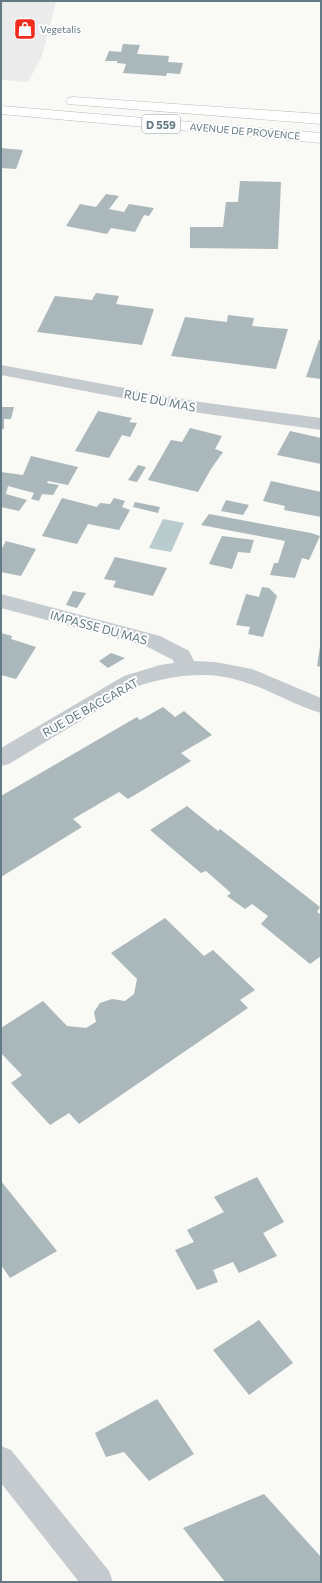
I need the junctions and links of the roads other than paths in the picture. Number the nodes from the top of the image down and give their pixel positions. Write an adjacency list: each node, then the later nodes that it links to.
1 (56, 100): 3 (main road, AVENUE DE PROVENCE / D 559)
2 (1, 110): 4 (main road, AVENUE DE PROVENCE / D 559)
3 (321, 120)
4 (321, 138)
5 (1, 370): 6 (street, RUE DU MAS)
6 (321, 424)
7 (1, 601): 8 (street, IMPASSE DU MAS)
8 (187, 668): 9 (street, RUE DE BACCARAT); 10 (street, RUE DE BACCARAT)
9 (321, 706)
10 (1, 758)
11 (1, 1460): 12 (street)
12 (98, 1582)

